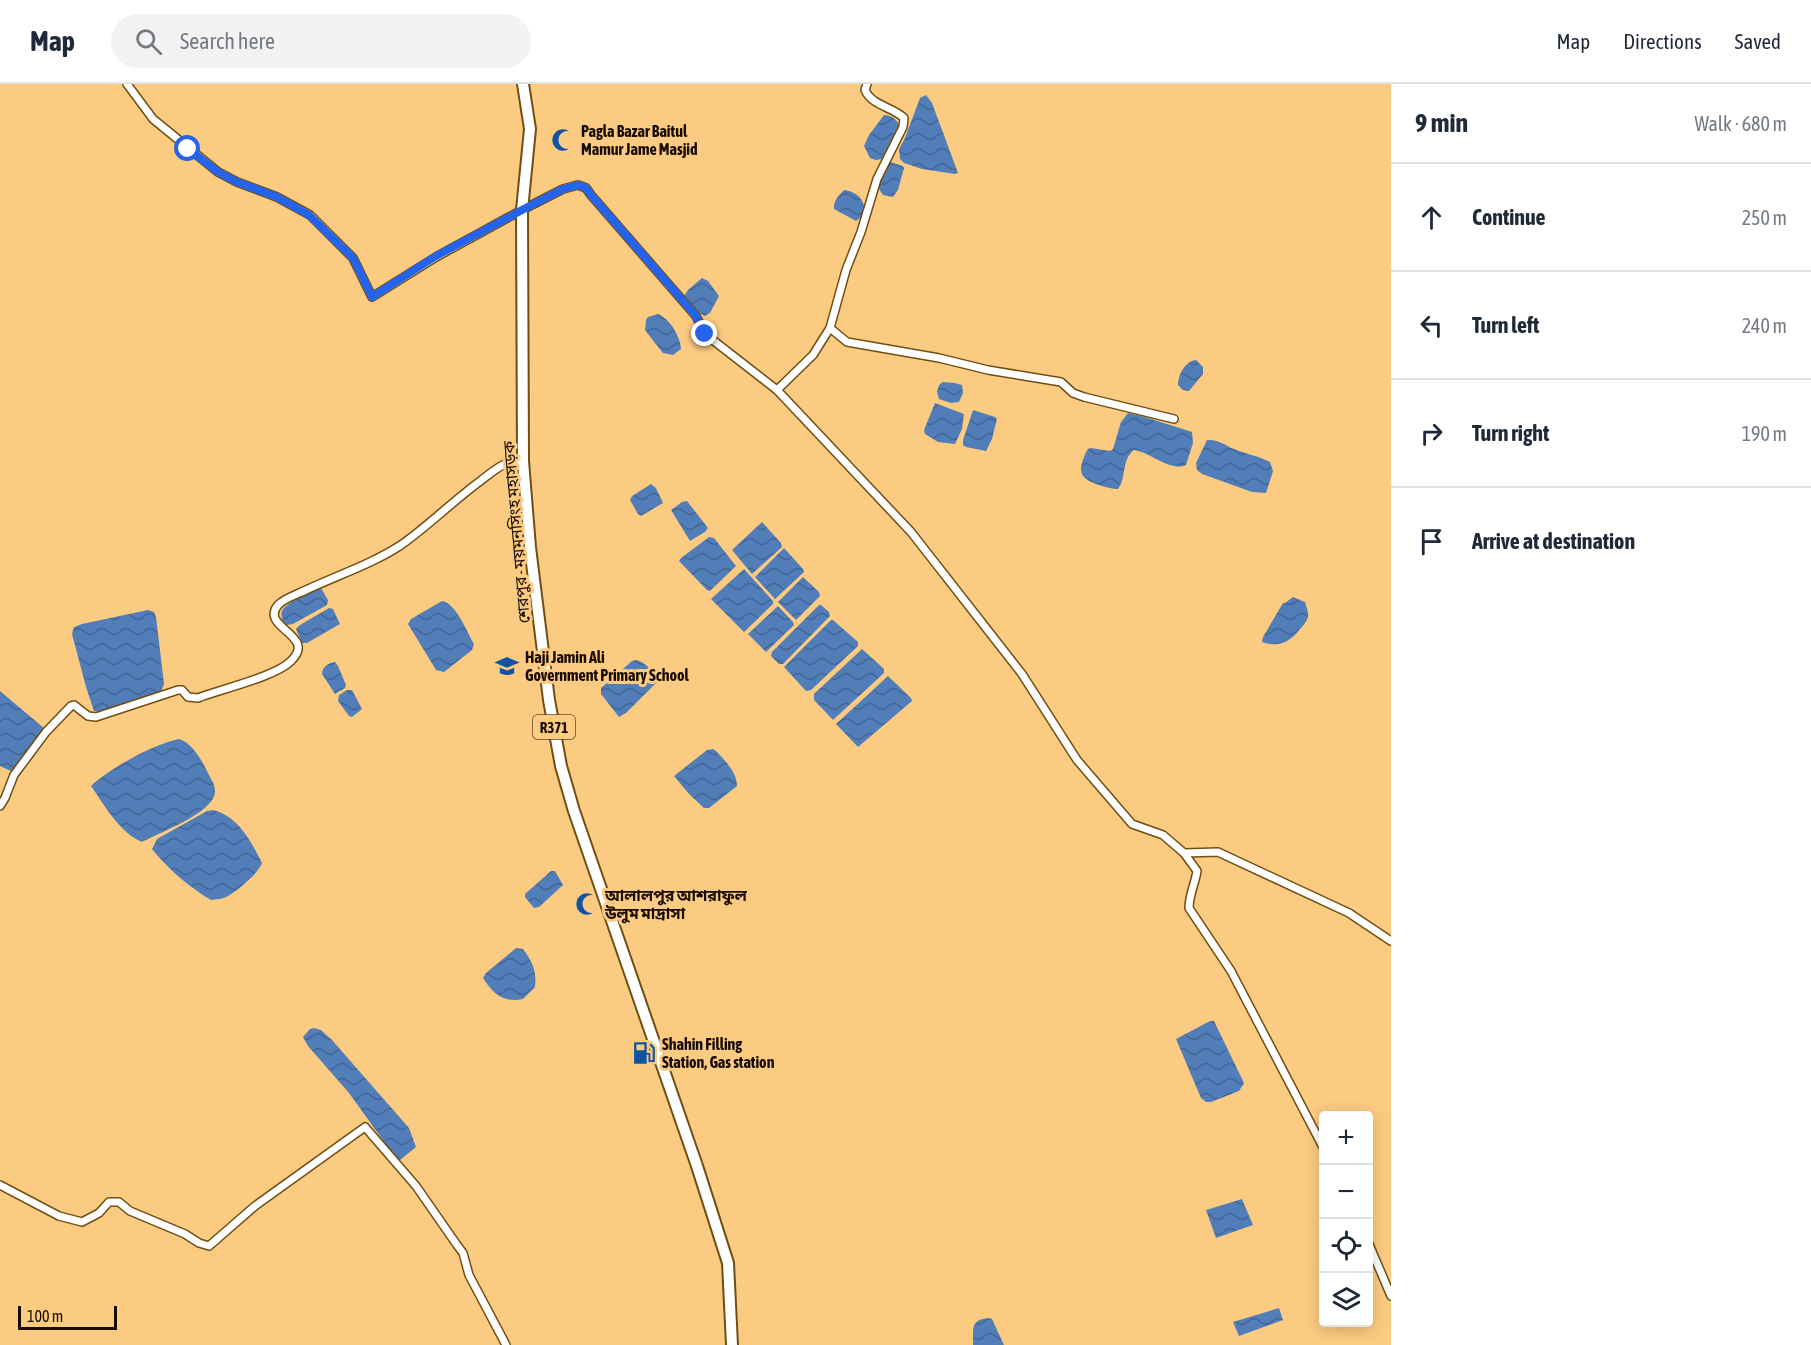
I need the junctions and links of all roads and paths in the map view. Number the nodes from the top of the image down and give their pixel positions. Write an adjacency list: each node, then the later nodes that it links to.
1 (128, 84): 4 (street)
2 (523, 84): 4 (main road, শেরপুর - ময়মনসিংহ মহাসড়ক / R371)
3 (867, 84): 5 (street)
4 (522, 210): 6 (street); 8 (main road, শেরপুর - ময়মনসিংহ মহাসড়ক / R371)
5 (830, 328): 6 (street); 7 (street)
6 (777, 390): 10 (street)
7 (1174, 420)
8 (523, 461): 9 (street); 17 (main road, শেরপুর - ময়মনসিংহ মহাসড়ক / R371)
9 (0, 806)
10 (1184, 853): 11 (street); 12 (street)
11 (1391, 941)
12 (1319, 1141)
13 (0, 1185): 16 (street)
14 (1373, 1254): 15 (street)
15 (1391, 1296)
16 (506, 1345)
17 (732, 1345)

